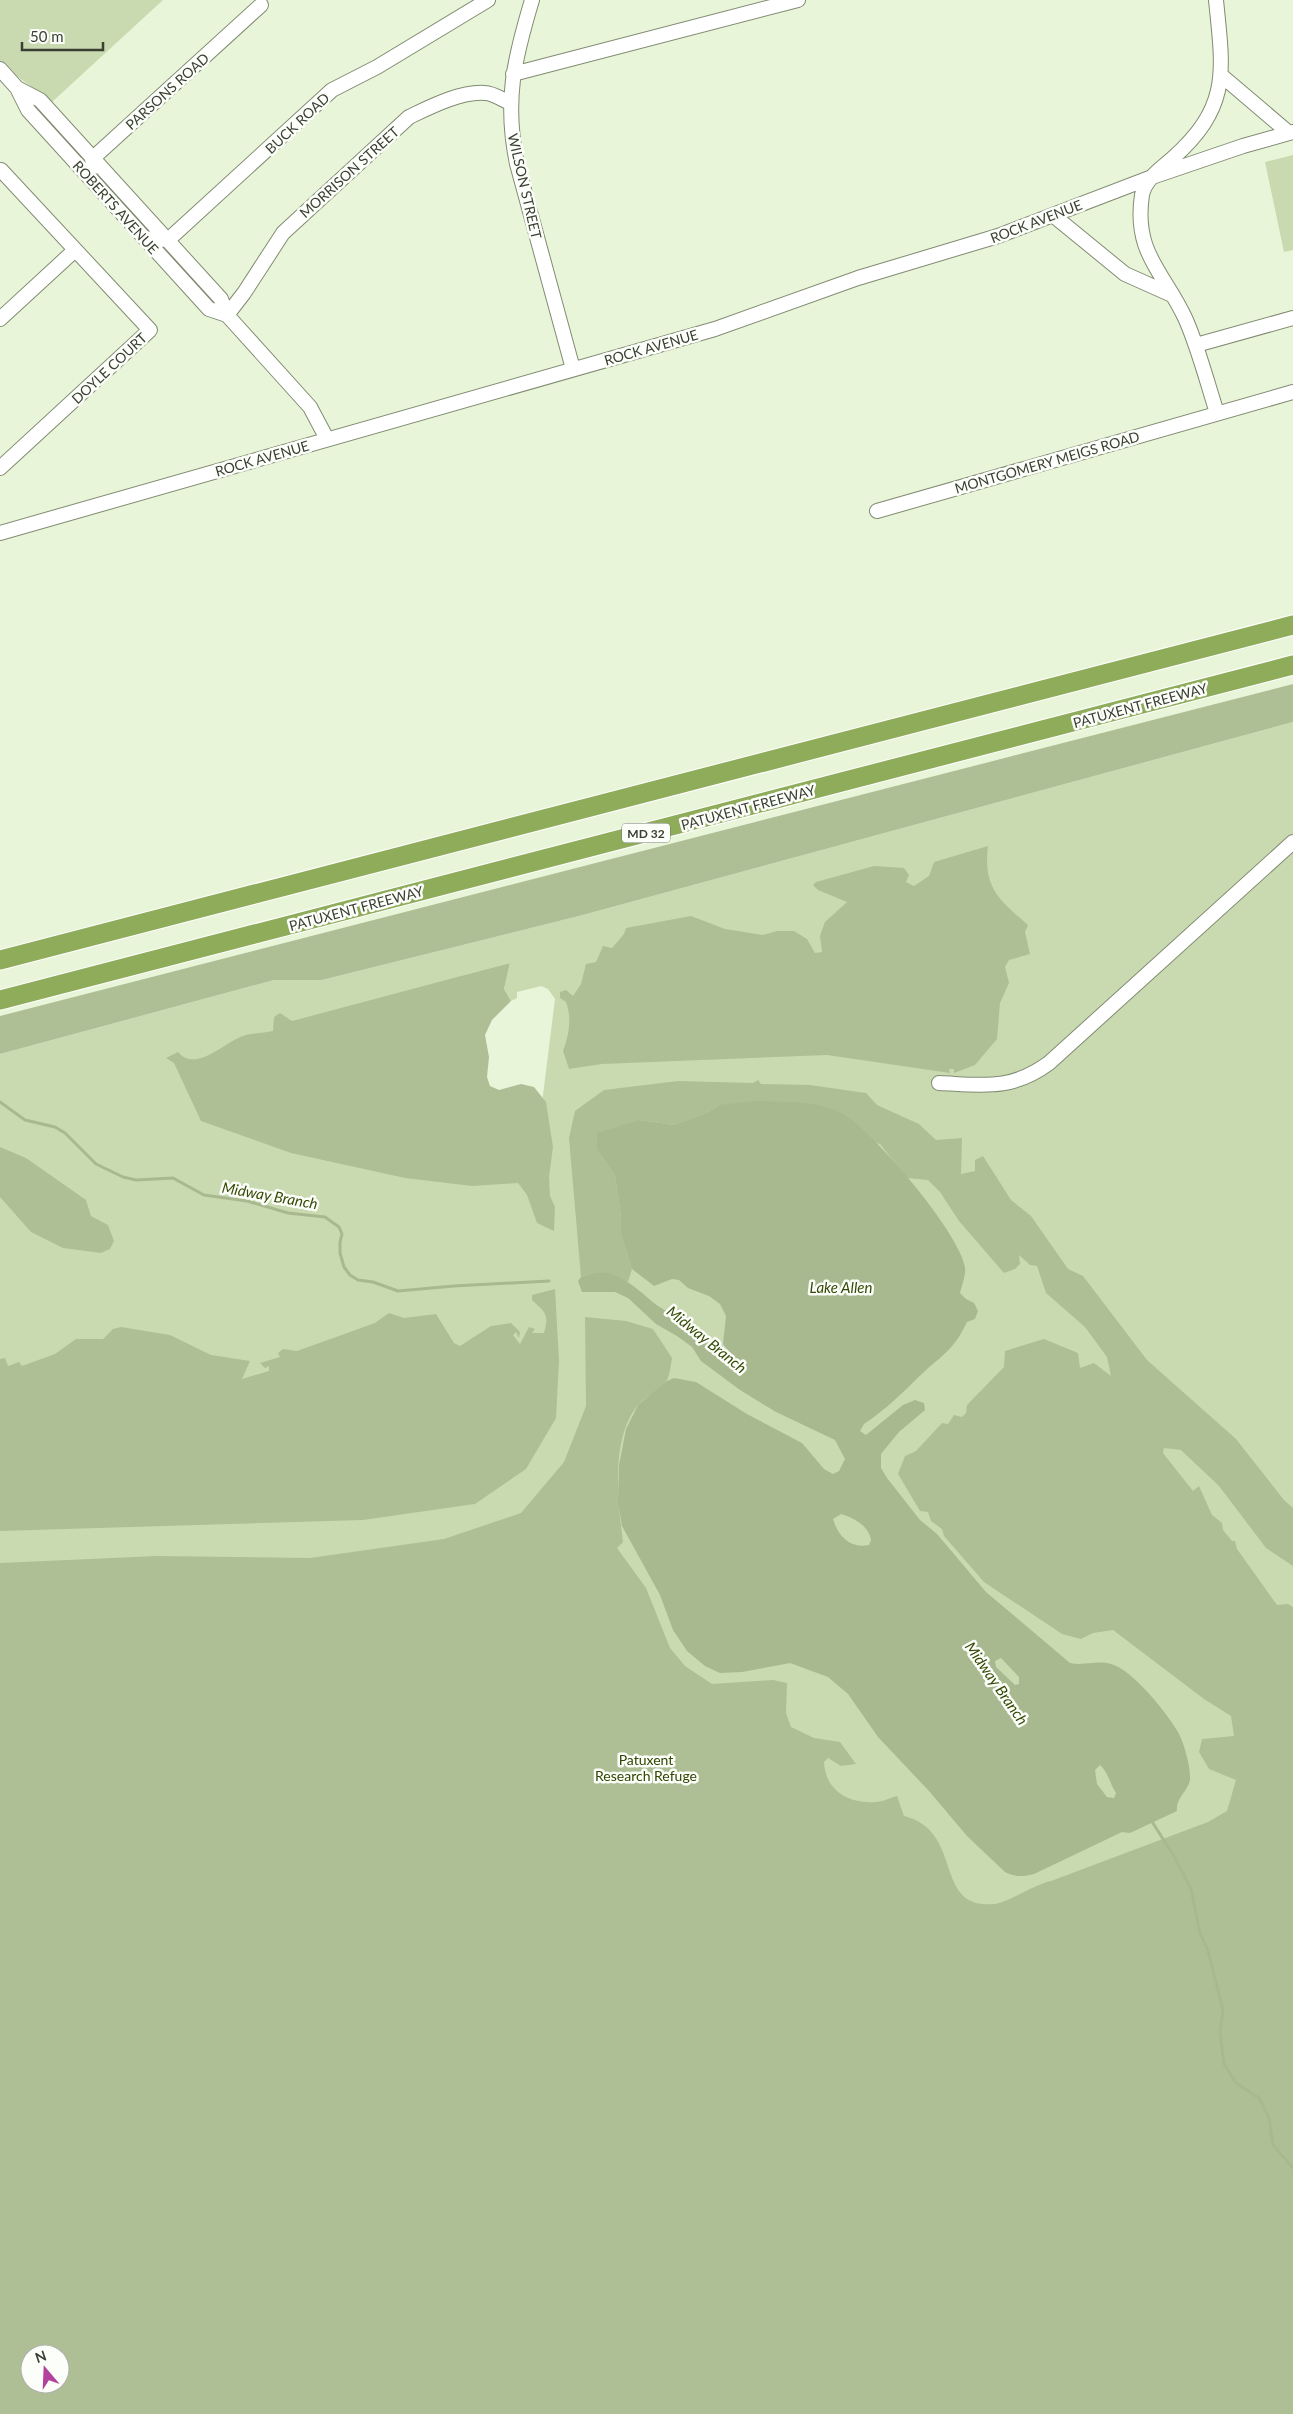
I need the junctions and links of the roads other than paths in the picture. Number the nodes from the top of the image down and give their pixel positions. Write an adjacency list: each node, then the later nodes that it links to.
1 (488, 0): 18 (street, BUCK ROAD)
2 (532, 0): 7 (street, WILSON STREET)
3 (798, 0): 7 (street)
4 (1216, 0): 8 (street)
5 (261, 5): 12 (street, PARSONS ROAD)
6 (0, 70): 9 (street, ROBERTS AVENUE)
7 (513, 74): 10 (street, WILSON STREET)
8 (1222, 76): 11 (street); 14 (street)
9 (17, 88): 12 (street, ROBERTS AVENUE); 15 (street, ROBERTS AVENUE)
10 (510, 103): 21 (street, MORRISON STREET); 25 (street, WILSON STREET)
11 (1291, 133): 14 (street, ROCK AVENUE)
12 (92, 158): 15 (street); 18 (street, ROBERTS AVENUE)
13 (0, 171): 19 (street)
14 (1152, 177): 16 (street, ROCK AVENUE); 20 (street)
15 (96, 185): 17 (street, ROBERTS AVENUE)
16 (1054, 216): 20 (street); 25 (street, ROCK AVENUE)
17 (144, 238): 18 (street); 21 (street, ROBERTS AVENUE)
18 (168, 240): 21 (street, ROBERTS AVENUE)
19 (75, 250): 23 (street); 29 (street, DOYLE COURT)
20 (1172, 295): 24 (street)
21 (227, 315): 28 (street, ROBERTS AVENUE)
22 (1293, 318): 24 (street)
23 (0, 319)
24 (1196, 345): 27 (street)
25 (573, 369): 28 (street, ROCK AVENUE)
26 (1293, 392): 27 (street, MONTGOMERY MEIGS ROAD)
27 (1217, 414): 30 (street, MONTGOMERY MEIGS ROAD)
28 (327, 439): 31 (street, ROCK AVENUE)
29 (0, 468)
30 (877, 511)
31 (0, 533)
32 (1293, 625): 35 (highway)
33 (1293, 665): 36 (highway, PATUXENT FREEWAY / MD 32)
34 (1293, 842): 37 (street)
35 (0, 960)
36 (0, 1000)
37 (939, 1083)

